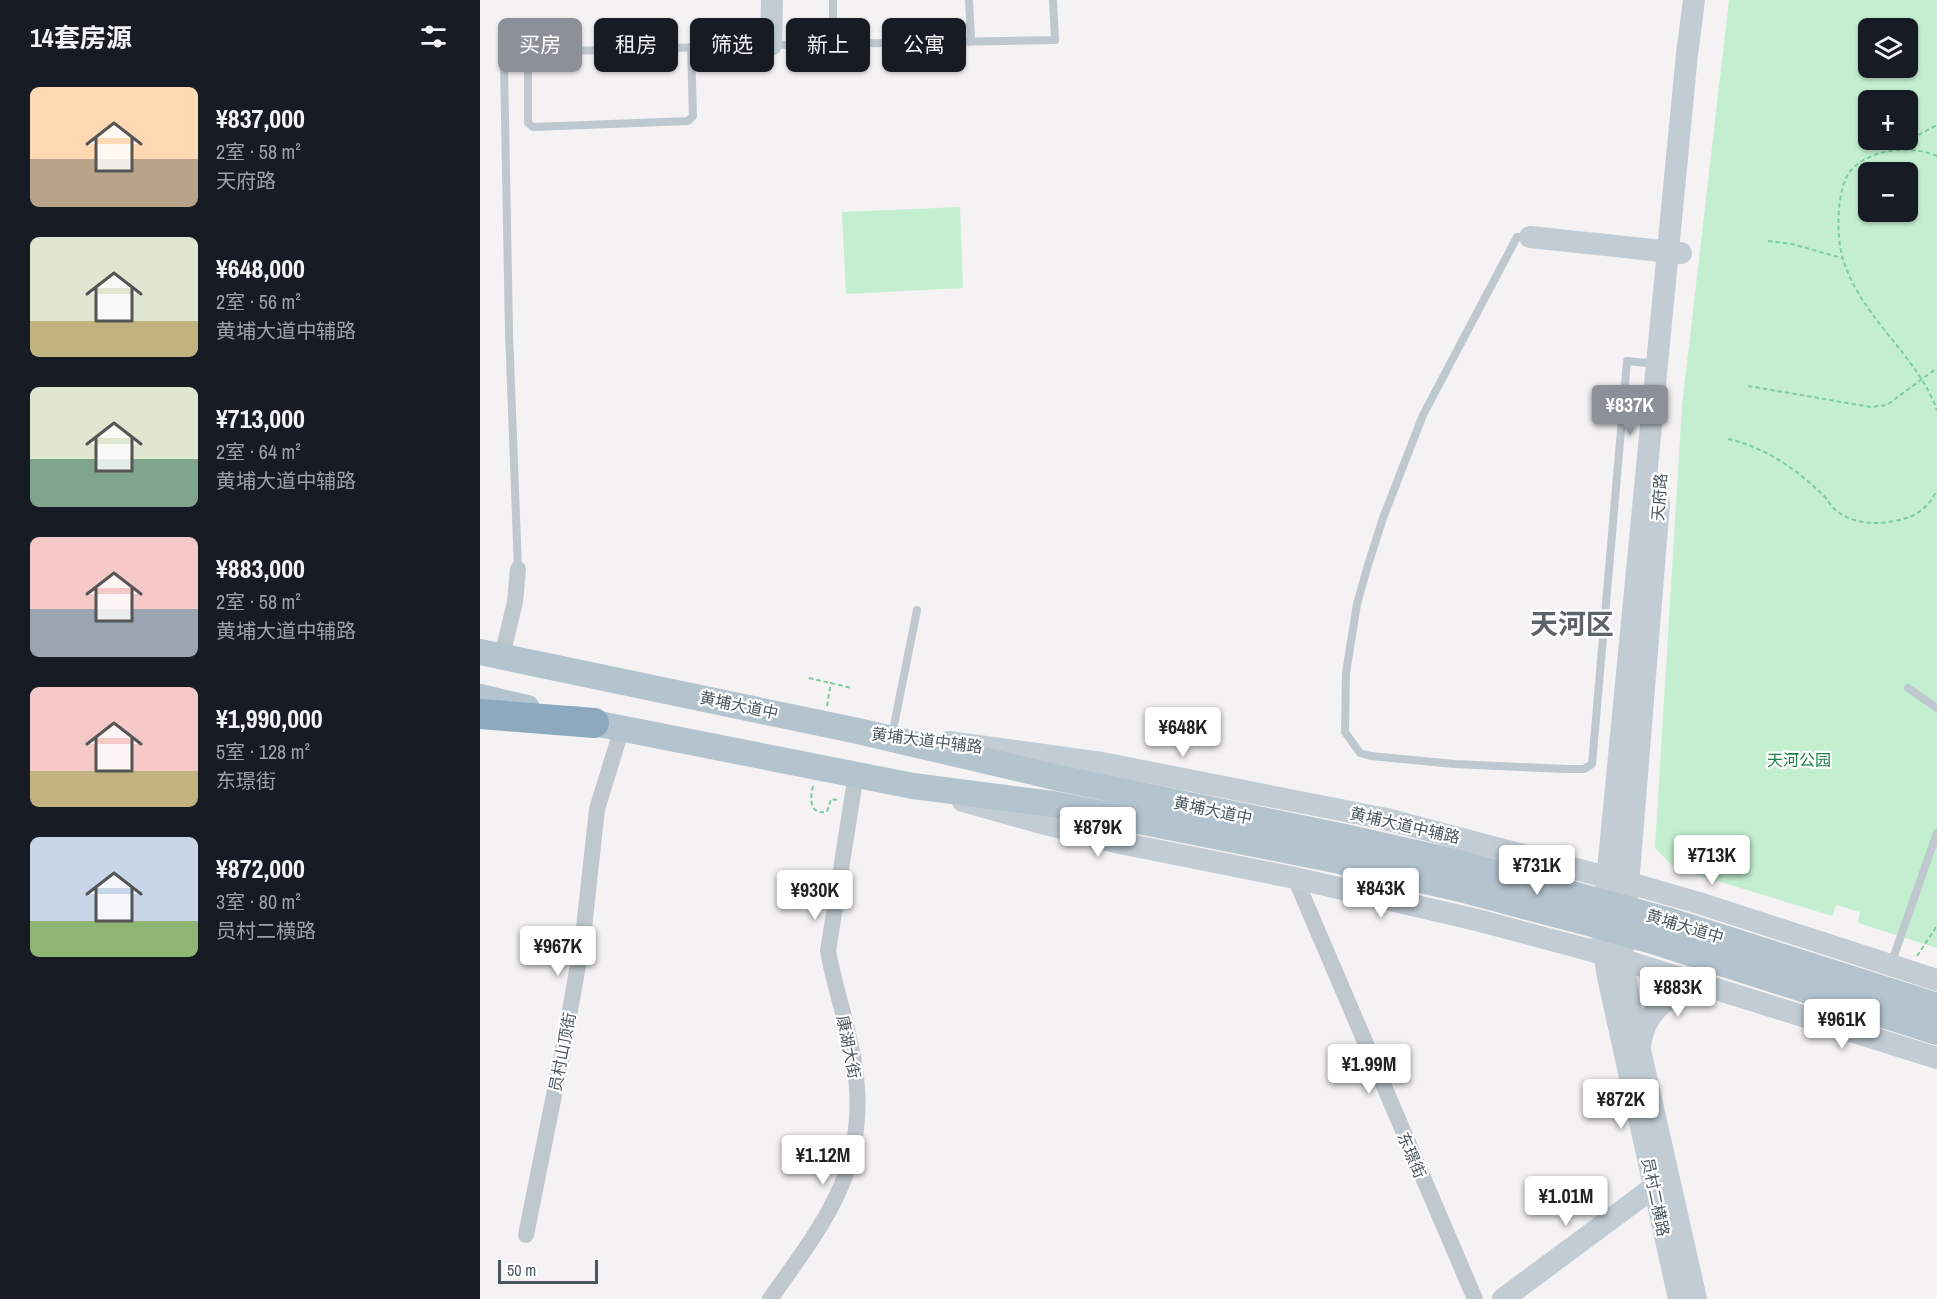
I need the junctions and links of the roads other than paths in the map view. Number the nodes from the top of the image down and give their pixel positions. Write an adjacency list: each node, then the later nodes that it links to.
1 (772, 0): 7 (main road)
2 (833, 0): 8 (lane)
3 (969, 0): 9 (lane)
4 (1053, 0): 9 (lane)
5 (1694, 0): 14 (main road, 天府路)
6 (1708, 0): 14 (main road, 天府路)
7 (772, 18)
8 (833, 18)
9 (969, 42): 10 (lane)
10 (870, 43)
11 (691, 47): 11 (lane)
12 (504, 72): 16 (lane)
13 (1530, 237): 14 (main road); 15 (lane)
14 (1674, 253): 15 (main road, 天府路); 32 (main road, 天府路)
15 (1657, 364): 32 (main road, 天府路)
16 (518, 569): 18 (street)
17 (917, 609): 25 (lane)
18 (491, 654): 24 (main road, 黄埔大道中)
19 (1908, 688): 21 (lane)
20 (480, 697): 23 (main road, 黄埔大道中)
21 (1937, 708)
22 (480, 714): 23 (highway)
23 (608, 726): 26 (main road, 黄埔大道中); 46 (street, 员村山顶街)
24 (858, 731): 25 (main road, 黄埔大道中辅路); 30 (main road, 黄埔大道中)
25 (892, 735): 29 (main road, 黄埔大道中辅路)
26 (856, 774): 27 (main road, 黄埔大道中); 47 (street, 康湖大街)
27 (913, 786): 30 (main road, 黄埔大道中); 31 (main road)
28 (1937, 833): 36 (lane)
29 (1496, 847): 32 (main road, 黄埔大道中辅路); 33 (main road)
30 (1342, 849): 41 (main road, 黄埔大道中)
31 (1295, 878): 33 (main road); 48 (street, 东璟街)
32 (1618, 880): 34 (main road, 黄埔大道中辅路); 35 (main road, 天府路)
33 (1477, 920): 35 (main road)
34 (1783, 931): 36 (main road, 黄埔大道中辅路); 39 (main road)
35 (1613, 956): 38 (main road); 43 (main road, 员村二横路); 45 (main road, 员村二横路)
36 (1898, 967): 37 (main road, 黄埔大道中辅路)
37 (1937, 980)
38 (1716, 989): 39 (main road); 43 (main road)
39 (1759, 1002): 44 (main road)
40 (1937, 1006): 41 (main road, 黄埔大道中)
41 (1908, 1010): 42 (main road, 黄埔大道中)
42 (1937, 1032)
43 (1640, 1049): 51 (main road, 员村二横路)
44 (1937, 1058)
45 (1654, 1187): 49 (main road); 50 (main road, 员村二横路)
46 (526, 1235)
47 (770, 1299)
48 (1475, 1299)
49 (1503, 1299)
50 (1679, 1299)
51 (1696, 1299)

